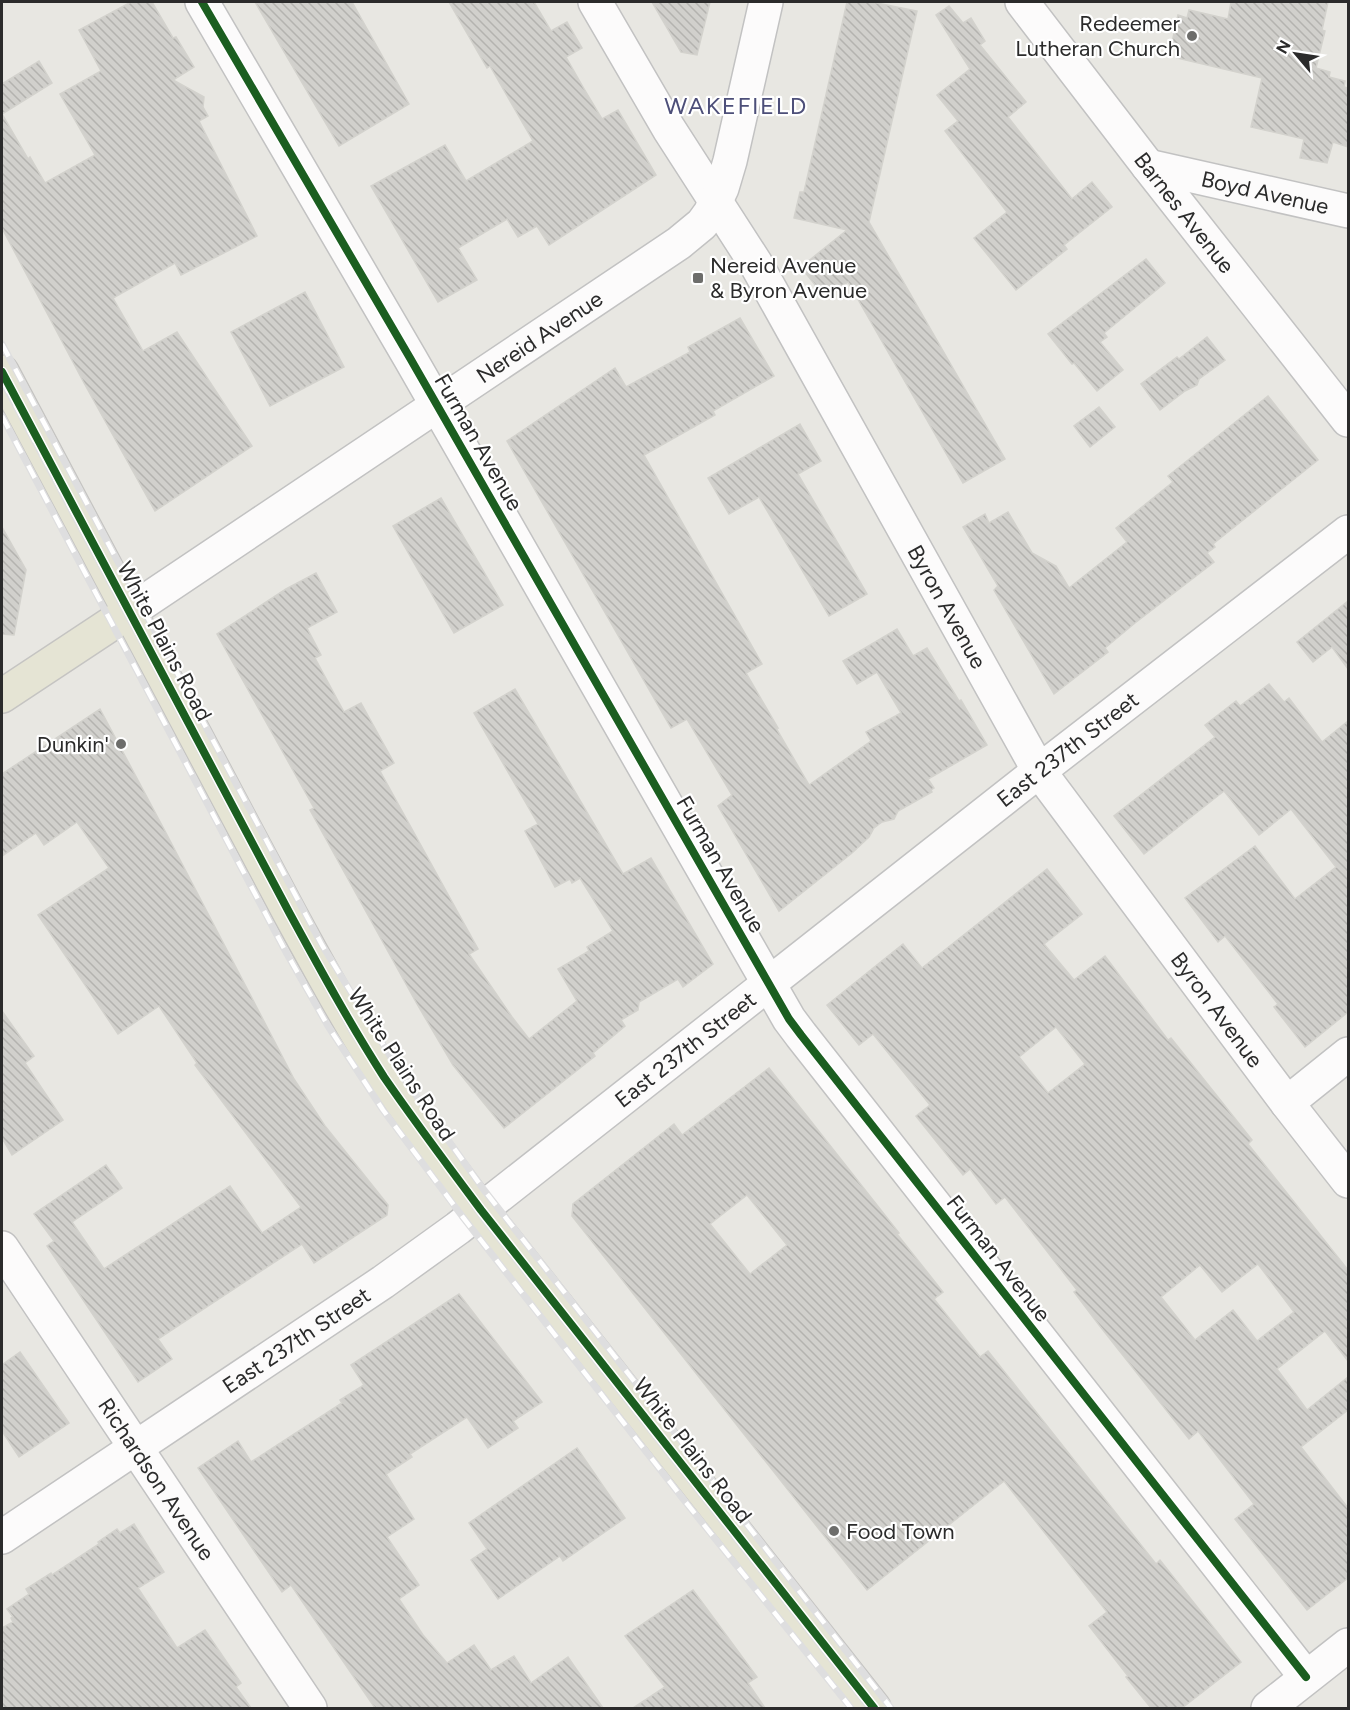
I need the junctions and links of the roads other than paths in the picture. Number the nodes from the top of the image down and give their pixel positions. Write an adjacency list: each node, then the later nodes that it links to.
1 (202, 2): 9 (street, Furman Avenue)
2 (595, 2): 6 (street, Byron Avenue)
3 (766, 2): 6 (street, Nereid Avenue)
4 (1022, 2): 5 (street, Barnes Avenue)
5 (1148, 166): 7 (street, Boyd Avenue); 10 (street, Barnes Avenue)
6 (717, 201): 9 (street, Nereid Avenue); 14 (street, Byron Avenue)
7 (1348, 211)
8 (2, 372): 12 (main road, White Plains Road)
9 (436, 406): 12 (street, Nereid Avenue); 15 (street, Furman Avenue)
10 (1348, 420)
11 (1341, 545): 14 (street, East 237th Street)
12 (129, 612): 13 (main road, Nereid Avenue); 19 (main road, White Plains Road)
13 (2, 696)
14 (1039, 771): 15 (street, East 237th Street); 17 (street, Byron Avenue)
15 (769, 985): 19 (street, East 237th Street); 24 (street, Furman Avenue)
16 (1348, 1054): 17 (street)
17 (1287, 1103): 18 (street, Byron Avenue)
18 (1348, 1181)
19 (481, 1210): 21 (street, East 237th Street); 26 (main road, White Plains Road)
20 (2, 1248): 21 (street, Richardson Avenue)
21 (135, 1448): 22 (street, East 237th Street); 25 (street, Richardson Avenue)
22 (2, 1537)
23 (1348, 1645): 24 (street)
24 (1306, 1677): 27 (street)
25 (310, 1708)
26 (874, 1708)
27 (1268, 1708)

